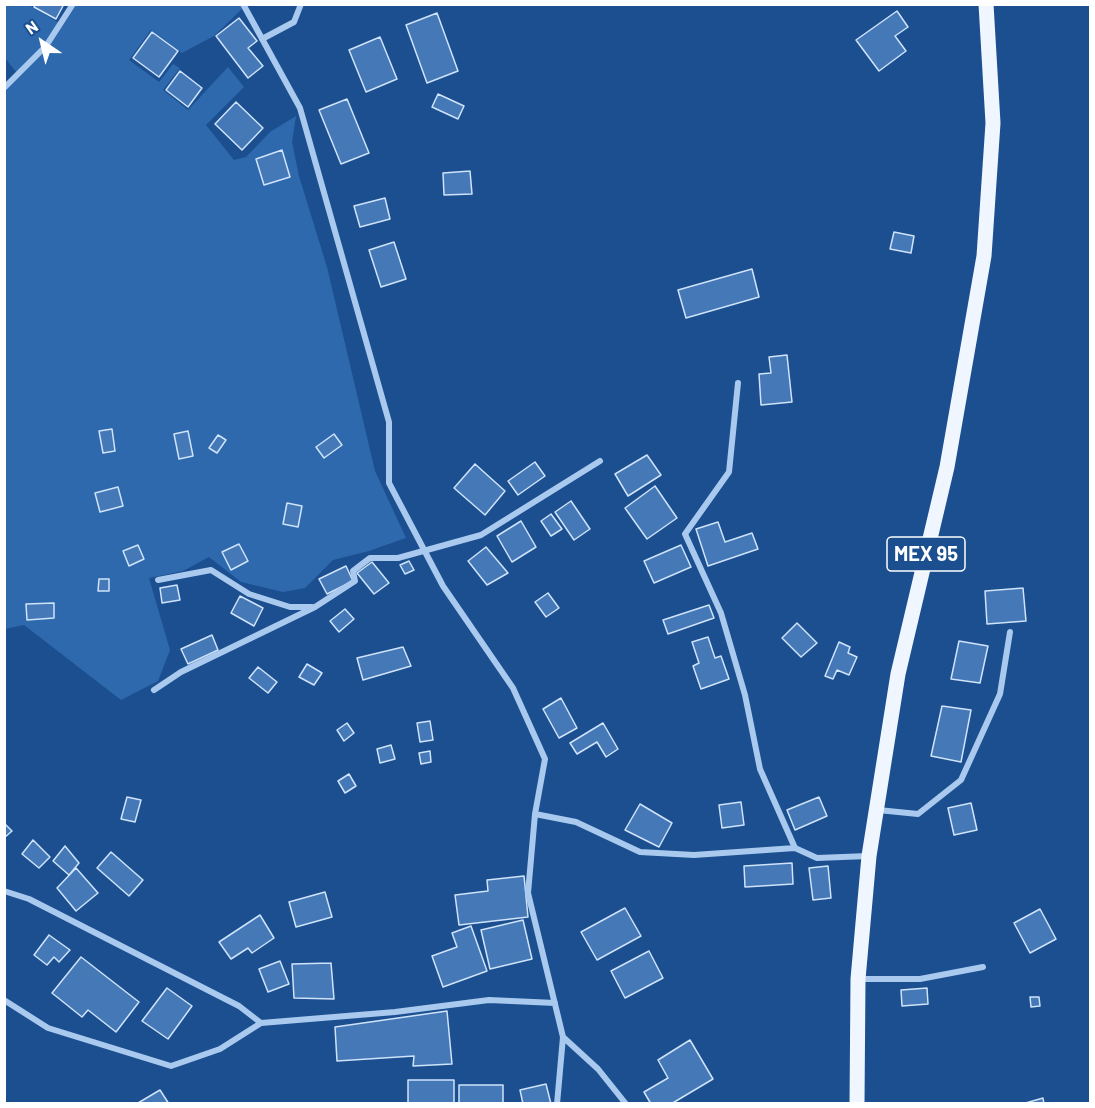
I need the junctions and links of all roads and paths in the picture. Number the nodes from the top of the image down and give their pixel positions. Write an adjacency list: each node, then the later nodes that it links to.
1 (73, 4): 6 (street)
2 (243, 4): 5 (street)
3 (301, 4): 5 (street)
4 (986, 4): 14 (main road, MEX 95)
5 (262, 39): 9 (street)
6 (4, 88)
7 (738, 383): 16 (street)
8 (600, 461): 9 (street)
9 (425, 552): 11 (street); 15 (street)
10 (158, 580): 11 (street)
11 (315, 607): 13 (street)
12 (1010, 632): 14 (street)
13 (154, 690)
14 (876, 810): 17 (main road, MEX 95)
15 (535, 814): 16 (street); 22 (street)
16 (795, 849): 17 (street)
17 (869, 855): 20 (main road, MEX 95)
18 (4, 891): 23 (street)
19 (983, 967): 20 (street)
20 (858, 978): 27 (main road, MEX 95)
21 (4, 1000): 23 (street)
22 (555, 1002): 23 (street); 24 (street)
23 (261, 1023)
24 (563, 1037): 25 (street); 26 (street)
25 (557, 1104)
26 (626, 1104)
27 (857, 1104)

